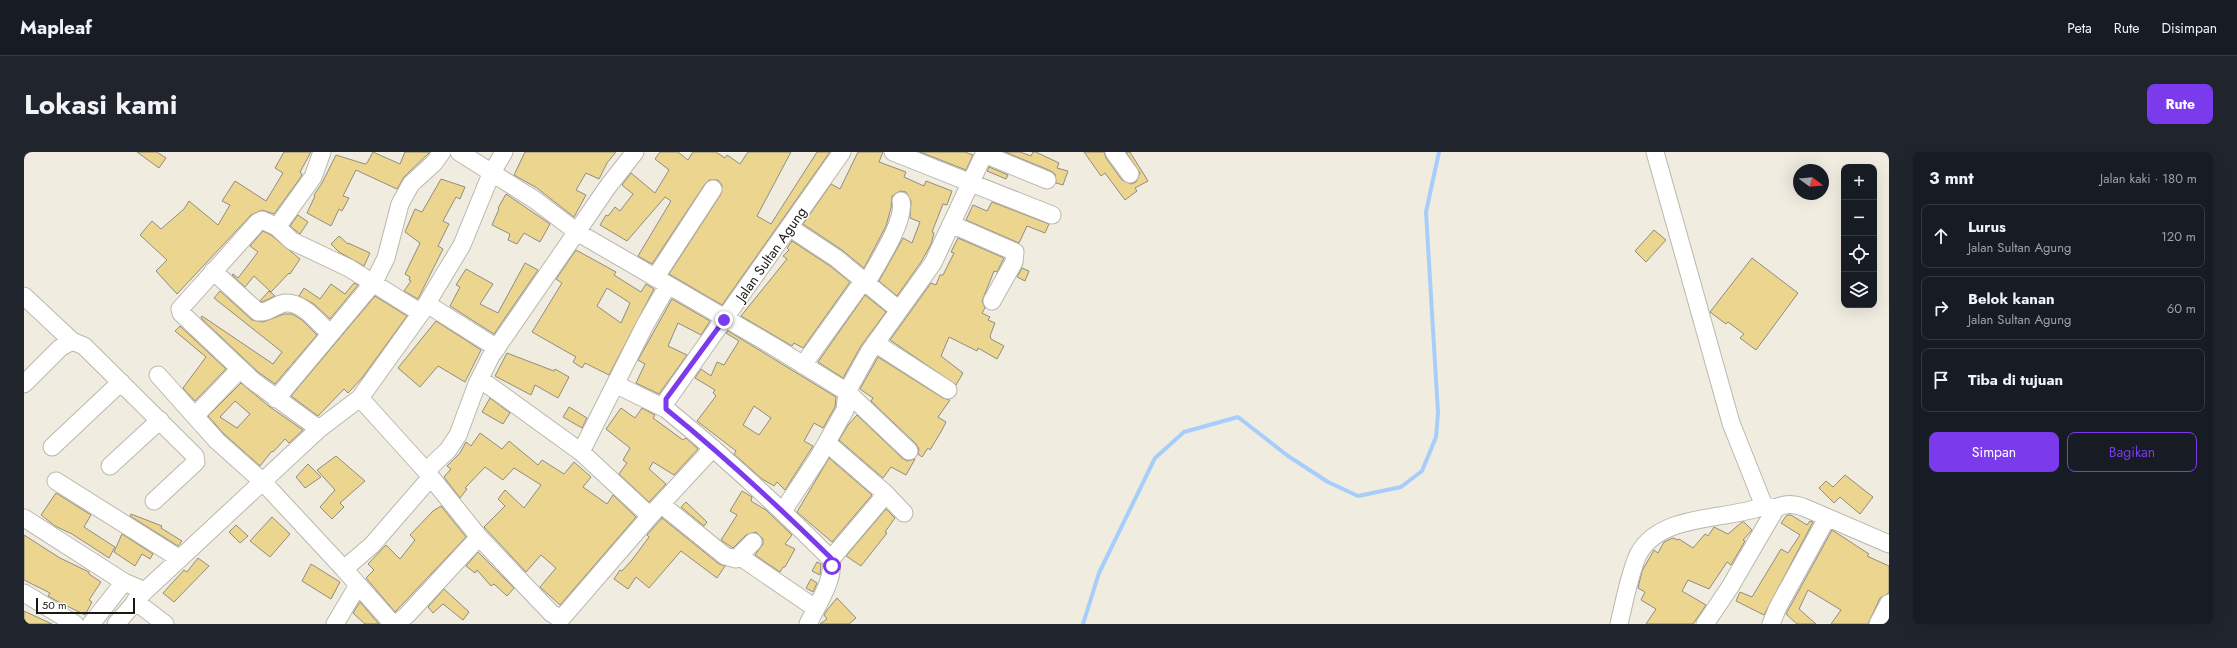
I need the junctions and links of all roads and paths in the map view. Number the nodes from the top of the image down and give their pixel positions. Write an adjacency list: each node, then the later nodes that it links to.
1 (322, 152): 19 (street)
2 (442, 152): 24 (street)
3 (460, 152): 11 (street)
4 (504, 152): 11 (street)
5 (634, 152): 21 (street)
6 (842, 152): 20 (street, Jalan Sultan Agung)
7 (894, 152): 14 (street)
8 (1114, 152): 12 (street)
9 (1655, 152): 61 (street)
10 (984, 153): 13 (street); 14 (street)
11 (491, 174): 21 (street); 28 (street)
12 (1130, 174)
13 (1047, 180)
14 (970, 184): 17 (street); 18 (street)
15 (713, 189): 25 (street)
16 (901, 201): 23 (street)
17 (1052, 216)
18 (951, 224): 27 (street); 29 (street)
19 (277, 227): 22 (street); 24 (street)
20 (790, 227): 23 (street); 30 (street, Jalan Sultan Agung)
21 (577, 232): 25 (street); 34 (street)
22 (213, 271): 31 (street); 36 (street)
23 (865, 281): 29 (street); 35 (street)
24 (374, 282): 28 (street); 31 (street)
25 (662, 282): 30 (street); 41 (street)
26 (24, 296): 32 (street)
27 (992, 302)
28 (424, 309): 34 (street); 44 (street)
29 (899, 310): 33 (street)
30 (724, 320): 35 (street); 46 (street, Jalan Sultan Agung)
31 (330, 334): 45 (street)
32 (72, 341): 39 (street); 40 (street)
33 (875, 343): 42 (street); 43 (street)
34 (497, 348): 38 (street)
35 (803, 365): 43 (street)
36 (240, 368): 45 (street); 47 (street)
37 (158, 375): 47 (street)
38 (480, 379): 54 (street); 56 (street)
39 (121, 382): 48 (street); 51 (street)
40 (24, 384)
41 (615, 384): 46 (street); 54 (street)
42 (948, 390)
43 (847, 392): 50 (street); 53 (street)
44 (360, 398): 49 (street); 56 (street)
45 (276, 399): 49 (street)
46 (666, 409): 52 (street)
47 (195, 416): 58 (street)
48 (160, 420): 55 (street); 60 (street)
49 (319, 429): 58 (street)
50 (827, 443): 59 (street); 63 (street)
51 (52, 447)
52 (713, 448): 62 (street); 63 (street)
53 (909, 451)
54 (581, 452): 62 (street)
55 (110, 466)
56 (428, 474): 67 (street); 73 (street)
57 (56, 481): 72 (street)
58 (263, 482): 72 (street); 73 (street)
59 (886, 494): 64 (street); 71 (street)
60 (154, 501)
61 (1770, 507): 66 (street); 87 (street); 88 (street)
62 (656, 510): 70 (street); 80 (street)
63 (783, 511): 71 (street)
64 (904, 512)
65 (24, 518): 74 (street)
66 (1827, 518): 69 (street); 89 (street)
67 (479, 537): 75 (street); 80 (street)
68 (753, 542): 70 (street)
69 (1889, 544)
70 (739, 556): 79 (street)
71 (831, 558): 79 (street)
72 (180, 559): 77 (street)
73 (344, 569): 75 (street)
74 (124, 582): 77 (street); 82 (street)
75 (358, 585): 85 (street)
76 (24, 593): 81 (street)
77 (140, 596): 83 (street); 84 (street)
78 (1889, 603): 90 (street)
79 (815, 608): 86 (street)
80 (559, 622)
81 (74, 624)
82 (91, 624)
83 (116, 624)
84 (165, 624)
85 (335, 624)
86 (808, 624)
87 (1619, 624)
88 (1705, 624)
89 (1771, 624)
90 (1878, 624)

